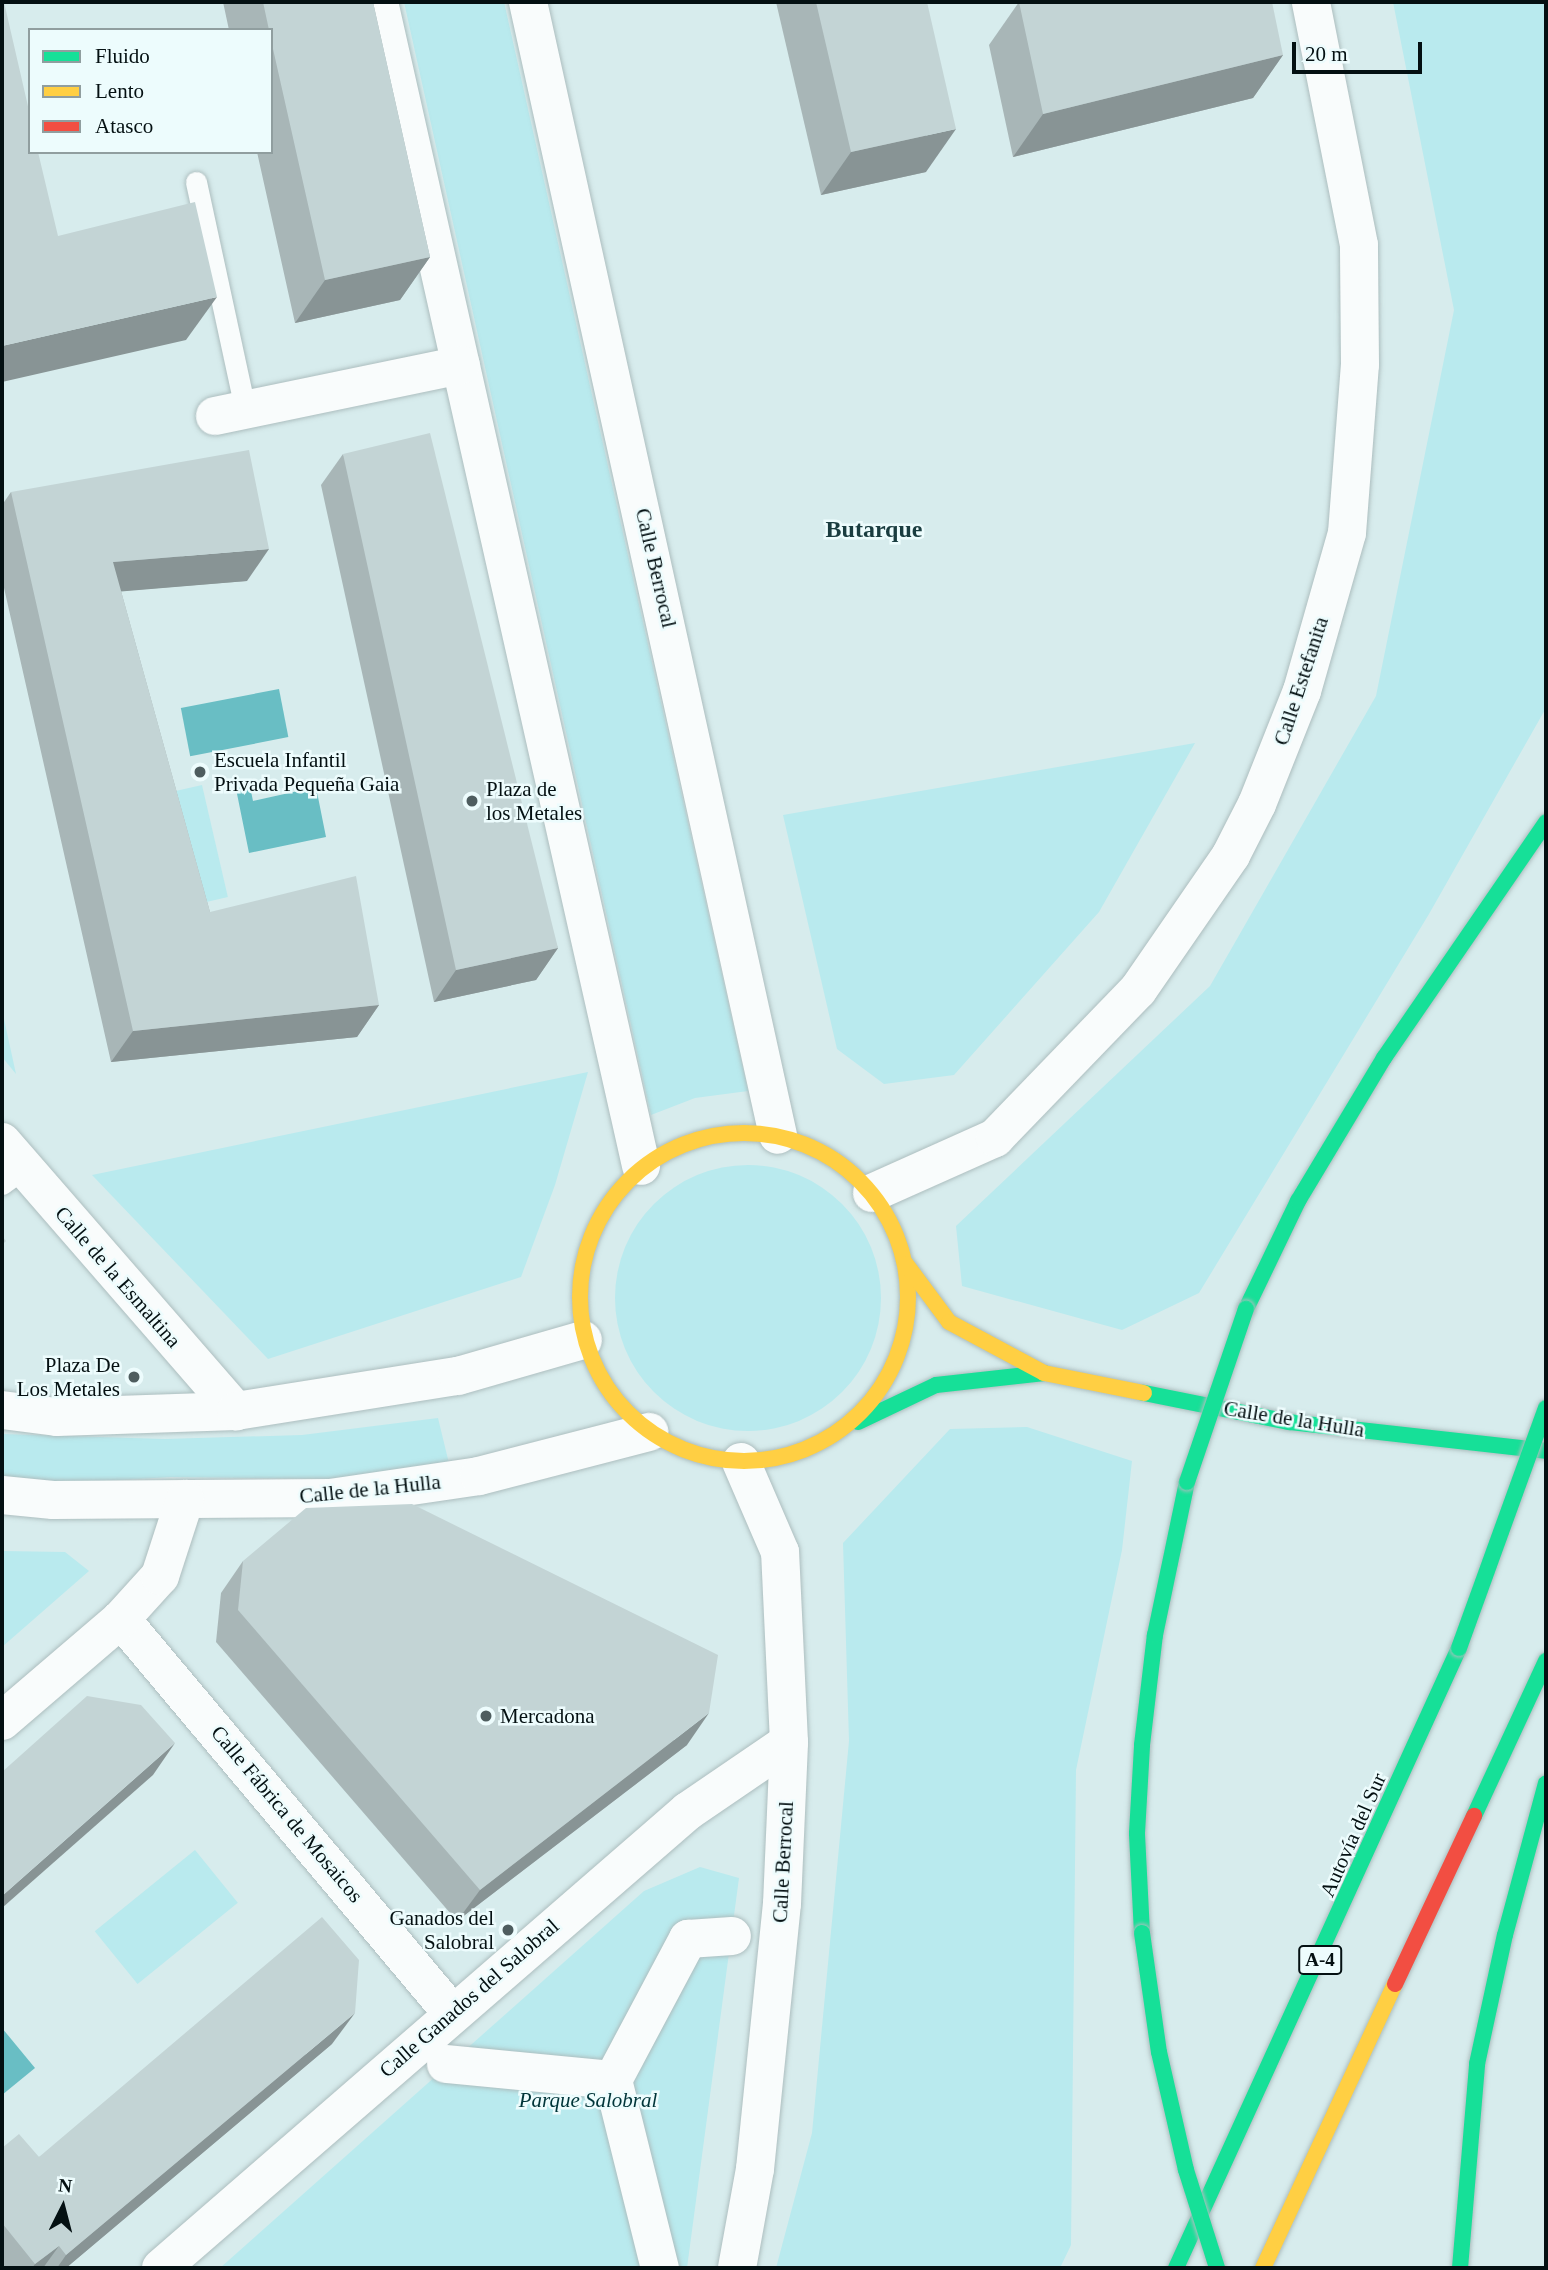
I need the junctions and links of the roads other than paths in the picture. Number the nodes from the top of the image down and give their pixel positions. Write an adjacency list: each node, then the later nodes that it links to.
1 (379, 2): 5 (street)
2 (528, 2): 8 (street, Calle Berrocal)
3 (1311, 2): 11 (street, Calle Estefanita)
4 (196, 182): 6 (lane)
5 (461, 365): 6 (street); 10 (street)
6 (230, 412)
7 (1546, 822): 37 (main road, bridge)
8 (778, 1135): 10 (main road); 11 (main road)
9 (9, 1164): 17 (street, Calle de la Esmaltina)
10 (641, 1166): 13 (main road)
11 (872, 1193): 12 (main road)
12 (906, 1264): 14 (main road); 18 (main road)
13 (583, 1340): 17 (street); 19 (main road)
14 (1044, 1373): 18 (main road); 20 (main road, Calle de la Hulla)
15 (1546, 1408): 36 (main road, Autovía del Sur / A-4, bridge)
16 (2, 1410): 17 (street)
17 (236, 1411)
18 (840, 1431): 21 (main road)
19 (649, 1432): 21 (main road); 23 (street, Calle de la Hulla)
20 (1546, 1451)
21 (741, 1462): 27 (street, Calle Berrocal)
22 (2, 1495): 23 (street, Calle de la Hulla)
23 (184, 1499): 24 (street)
24 (121, 1619): 26 (street); 30 (street, Calle Fábrica de Mosaicos)
25 (1546, 1661): 38 (main road)
26 (2, 1721)
27 (789, 1742): 30 (street, Calle Ganados del Salobral); 35 (street, Calle Berrocal)
28 (1546, 1783): 39 (main road)
29 (732, 1936): 32 (street)
30 (451, 2012): 33 (street, Calle Ganados del Salobral)
31 (446, 2064): 32 (street)
32 (613, 2080): 34 (street)
33 (161, 2268)
34 (660, 2268)
35 (737, 2268)
36 (1176, 2268)
37 (1217, 2268)
38 (1264, 2268)
39 (1460, 2268)

